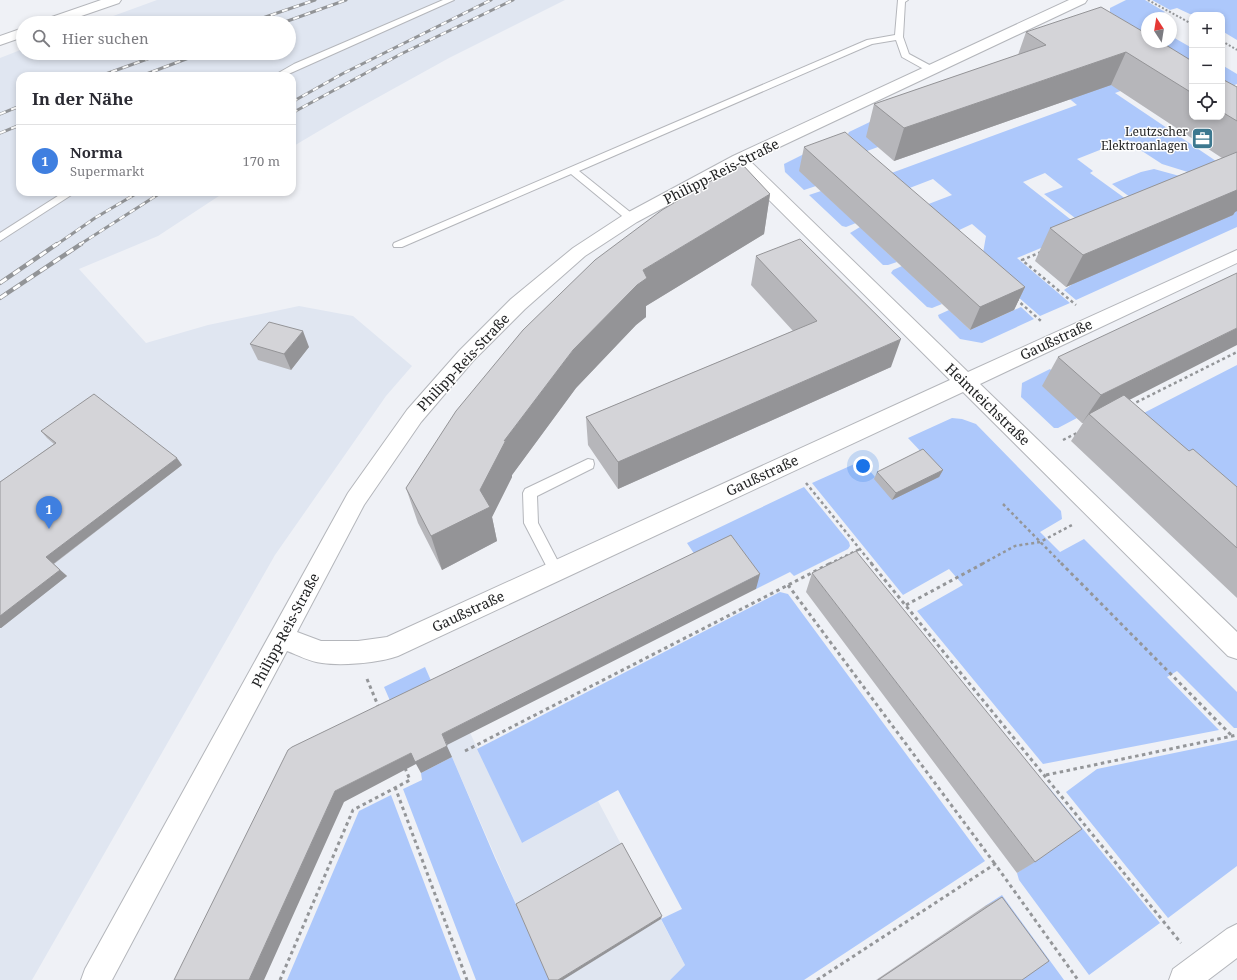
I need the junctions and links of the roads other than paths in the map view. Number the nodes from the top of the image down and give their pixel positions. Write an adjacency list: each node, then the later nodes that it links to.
1 (114, 0): 5 (street)
2 (450, 0): 10 (lane)
3 (904, 0): 7 (lane)
4 (1078, 6): 9 (street, Philipp-Reis-Straße)
5 (68, 16)
6 (16, 35): 8 (street)
7 (899, 37): 9 (lane); 12 (lane)
8 (0, 41)
9 (932, 70): 11 (street, Philipp-Reis-Straße)
10 (285, 72)
11 (739, 160): 14 (street, Philipp-Reis-Straße); 18 (street, Heimteichstraße)
12 (572, 170): 14 (lane); 16 (lane)
13 (65, 196): 15 (lane)
14 (631, 218): 21 (street, Philipp-Reis-Straße)
15 (0, 238)
16 (398, 245)
17 (1237, 256): 18 (street, Gaußstraße)
18 (964, 381): 20 (street, Gaußstraße); 22 (street, Heimteichstraße)
19 (588, 464): 20 (lane)
20 (556, 571): 21 (street, Gaußstraße)
21 (281, 638): 25 (street, Philipp-Reis-Straße)
22 (1237, 648)
23 (1237, 939): 24 (street)
24 (1192, 973)
25 (96, 980)

